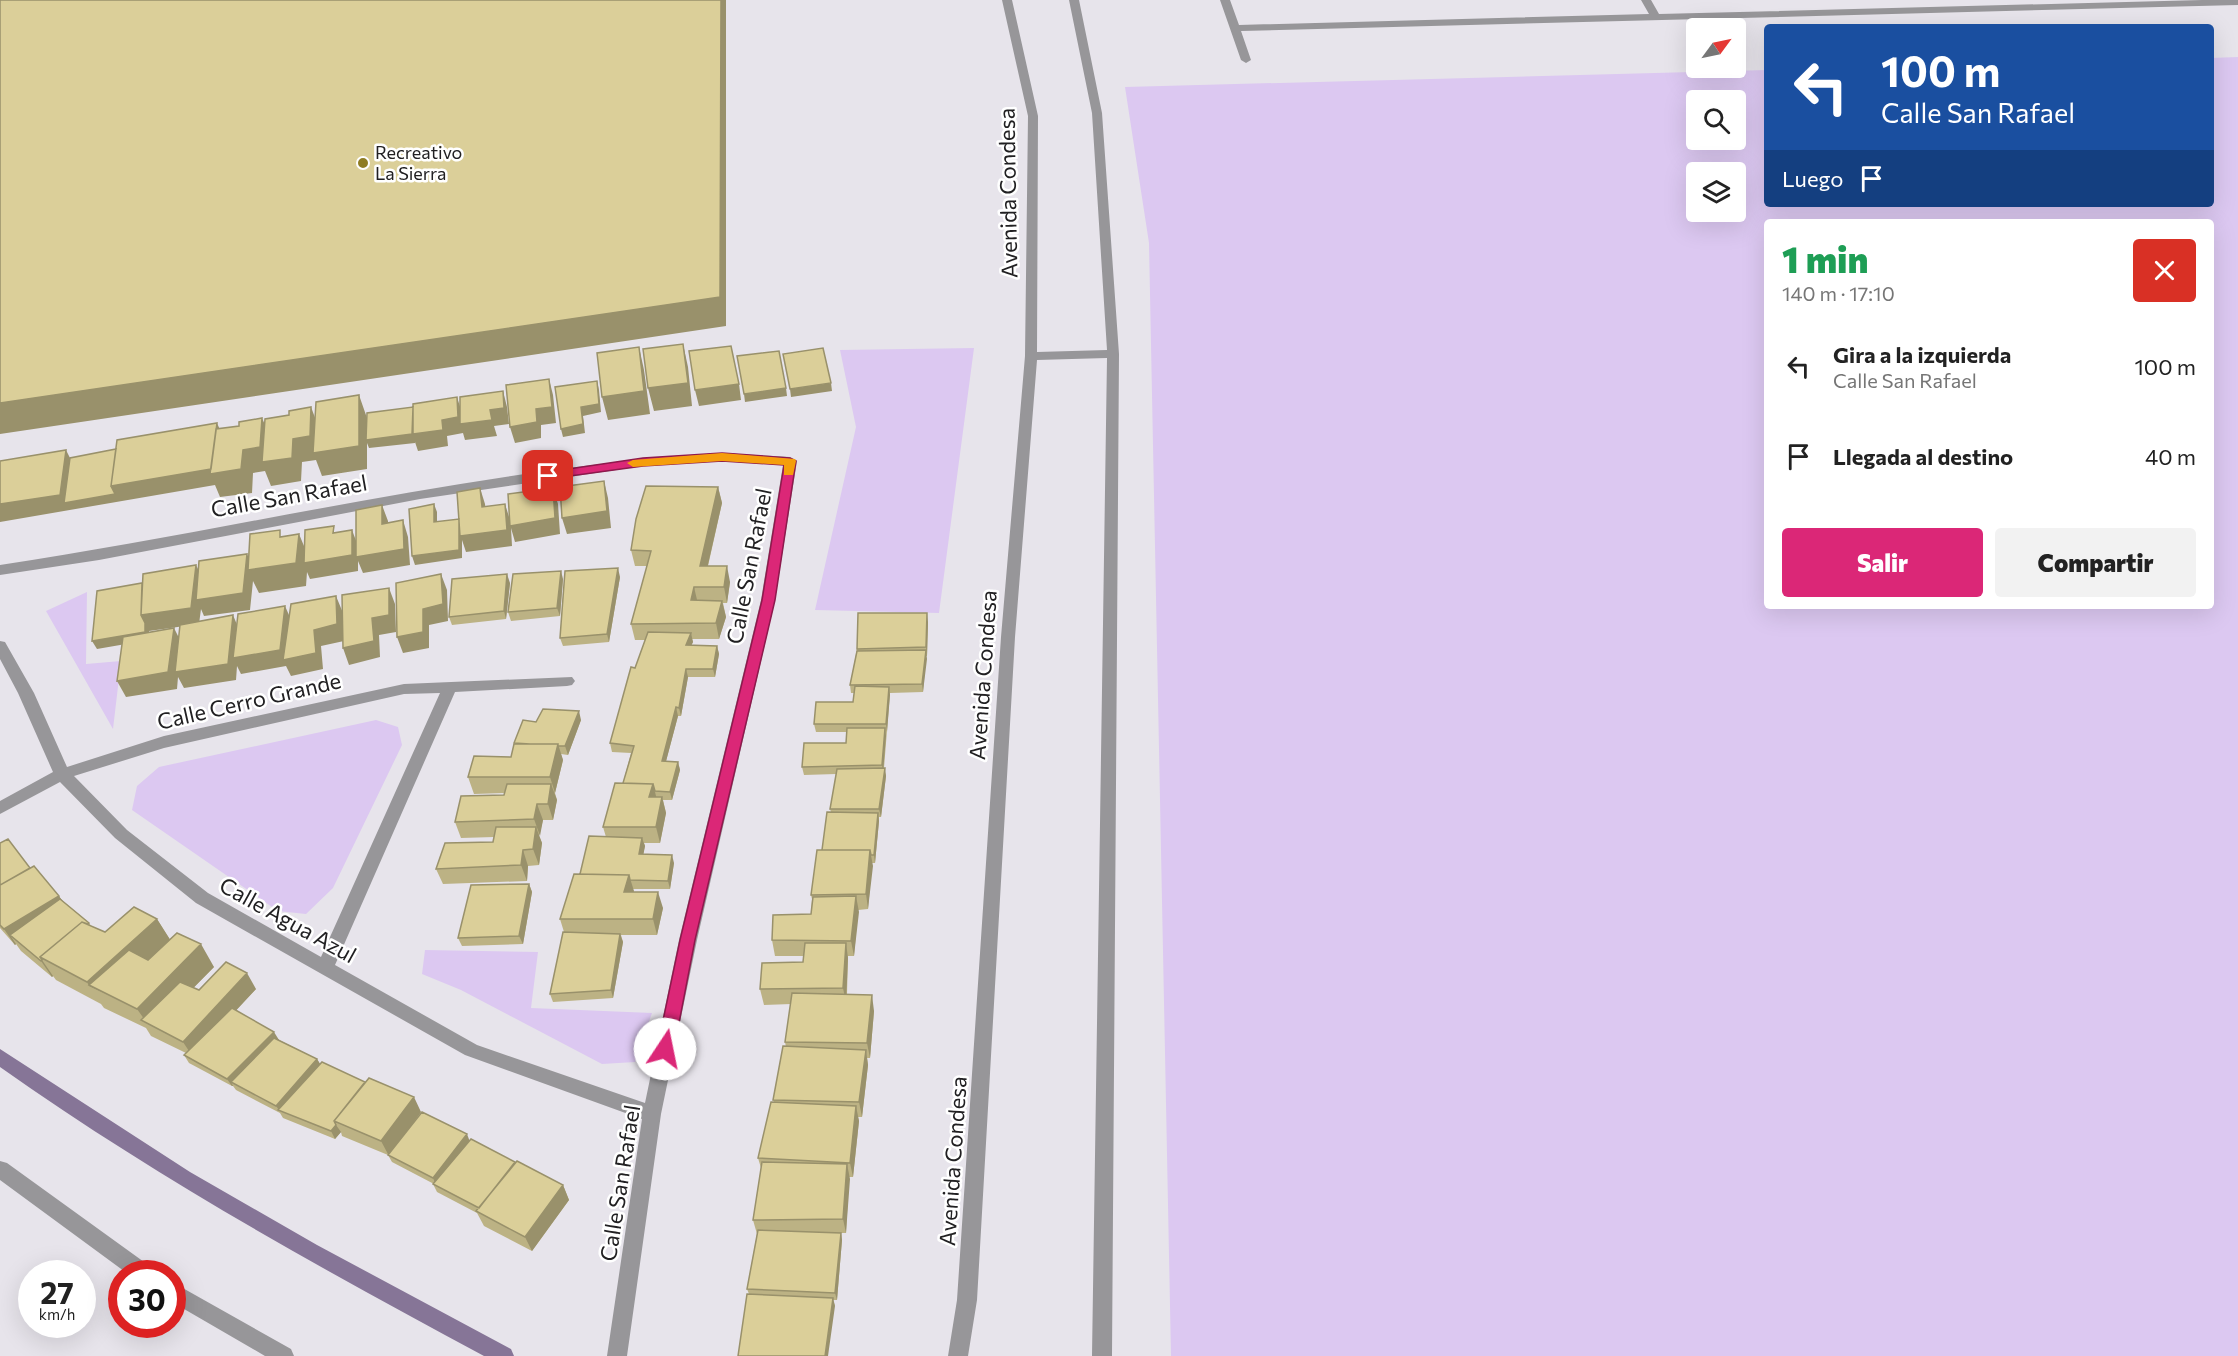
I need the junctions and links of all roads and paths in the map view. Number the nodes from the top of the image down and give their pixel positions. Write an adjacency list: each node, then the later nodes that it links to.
1 (1007, 0): 13 (street, Avenida Condesa)
2 (1074, 0): 12 (street)
3 (1226, 0): 10 (street)
4 (1646, 0): 9 (street)
5 (1852, 0): 8 (street)
6 (2238, 2): 7 (street)
7 (2062, 3): 8 (street)
8 (1860, 12): 9 (street)
9 (1656, 17): 10 (street)
10 (1235, 28): 11 (street)
11 (1246, 60)
12 (1113, 354): 13 (street); 28 (street)
13 (1032, 356): 27 (street, Avenida Condesa)
14 (0, 570): 21 (street, Calle San Rafael)
15 (0, 646): 18 (street, Calle Agua Azul)
16 (567, 681): 17 (street, Calle Cerro Grande)
17 (450, 687): 18 (street, Calle Cerro Grande); 20 (street)
18 (62, 774): 19 (street, Calle Cerro Grande); 20 (street, Calle Agua Azul)
19 (0, 808)
20 (326, 966): 21 (street, Calle Agua Azul)
21 (652, 1114): 26 (street, Calle San Rafael)
22 (0, 1169): 23 (street)
23 (125, 1260)
24 (186, 1299): 25 (street)
25 (284, 1356)
26 (616, 1356)
27 (958, 1356)
28 (1102, 1356)

